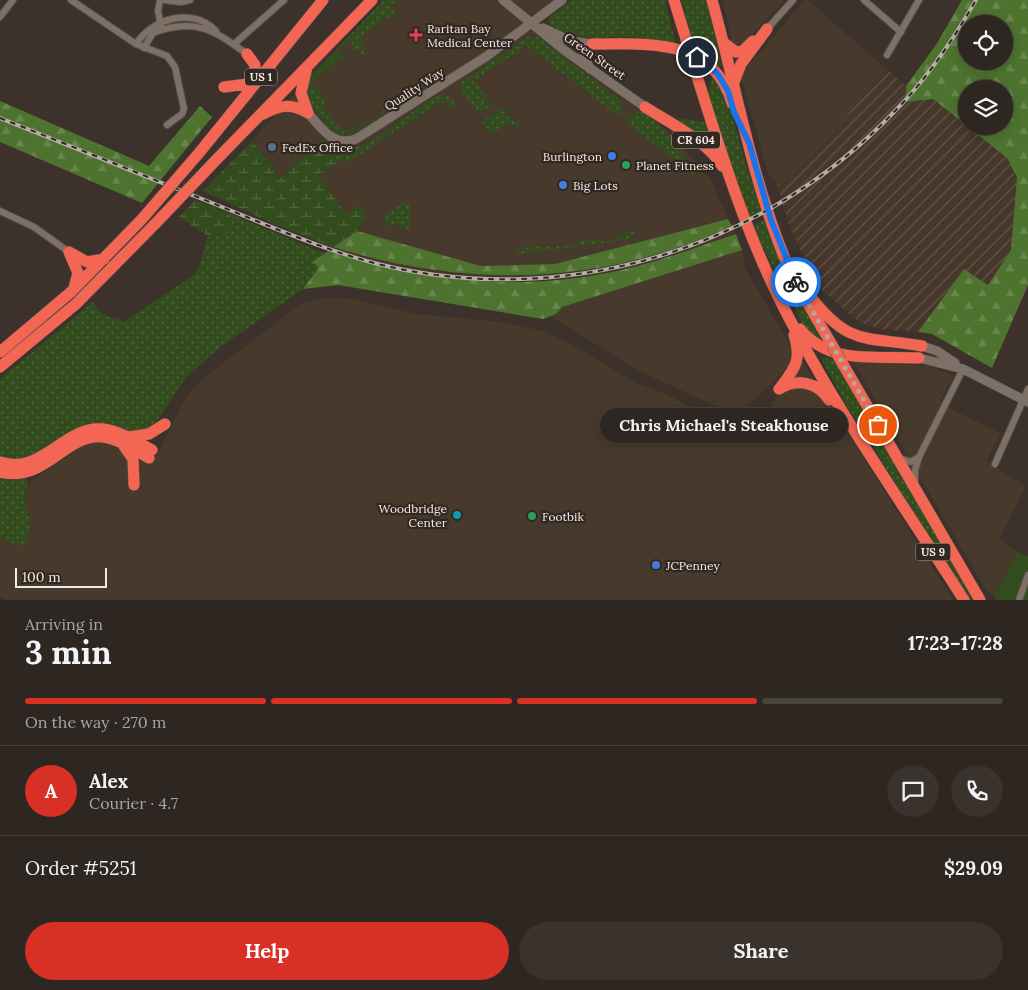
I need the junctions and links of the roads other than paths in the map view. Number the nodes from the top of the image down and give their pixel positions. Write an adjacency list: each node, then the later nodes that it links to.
1 (13, 0): 16 (street)
2 (71, 0): 26 (street)
3 (160, 0): 18 (street)
4 (164, 0): 5 (street)
5 (190, 0)
6 (284, 0): 27 (street)
7 (323, 0): 30 (highway, US 1)
8 (372, 0): 33 (highway, US 1)
9 (503, 0): 19 (street, Green Street / CR 604)
10 (562, 0): 19 (street, Quality Way)
11 (674, 0): 43 (highway, US 9, bridge)
12 (793, 0): 21 (street)
13 (864, 0): 23 (street)
14 (920, 0): 23 (street)
15 (715, 1): 25 (highway, US 9)
16 (0, 17)
17 (186, 17): 18 (street); 20 (street); 24 (street)
18 (160, 22): 22 (street); 26 (street)
19 (532, 22): 28 (street, Green Street / CR 604); 34 (street, Green Street / CR 604); 39 (street, Quality Way)
20 (187, 26): 22 (street); 24 (street)
21 (768, 28): 25 (highway); 35 (highway)
22 (162, 30): 29 (street)
23 (901, 32): 32 (street)
24 (218, 33): 27 (street)
25 (724, 43): 35 (highway, US 9)
26 (136, 44): 29 (street)
27 (234, 44): 31 (street)
28 (592, 44): 34 (street); 42 (highway, CR 604)
29 (144, 48): 41 (street)
30 (283, 50): 31 (highway); 36 (highway, US 1)
31 (247, 54): 36 (highway)
32 (887, 55)
33 (308, 64): 39 (highway); 40 (highway, US 1)
34 (590, 69): 37 (street, Green Street / CR 604)
35 (734, 82): 42 (highway, US 9)
36 (256, 83): 38 (highway, US 1); 38 (highway)
37 (645, 106): 43 (highway, CR 604)
38 (233, 112): 47 (highway, US 1, bridge)
39 (308, 113): 40 (highway)
40 (255, 118): 51 (highway, US 1, bridge)
41 (167, 125)
42 (749, 143): 45 (highway, US 9)
43 (732, 188): 49 (highway, US 9)
44 (0, 211): 46 (street)
45 (775, 230): 50 (highway); 63 (highway, US 9, bridge)
46 (69, 252): 47 (highway); 48 (highway)
47 (106, 258): 48 (highway, US 1)
48 (71, 292): 52 (highway, US 1)
49 (785, 310): 53 (highway); 60 (highway, US 9); 60 (highway)
50 (922, 346): 55 (street)
51 (25, 348): 54 (highway, US 1); 56 (highway)
52 (0, 352)
53 (919, 358): 55 (street)
54 (0, 367)
55 (963, 370): 58 (street); 64 (street)
56 (0, 374)
57 (1028, 389): 58 (street)
58 (1026, 401): 66 (street)
59 (165, 424): 61 (highway)
60 (859, 436): 71 (highway, US 9)
61 (124, 440): 62 (highway); 65 (highway); 67 (highway); 68 (highway)
62 (150, 454)
63 (897, 457): 64 (street); 69 (highway, US 9)
64 (919, 457): 69 (street)
65 (0, 462)
66 (996, 464)
67 (0, 472)
68 (134, 485)
69 (917, 490): 72 (highway, US 9)
70 (1028, 575): 73 (street)
71 (964, 600)
72 (980, 600)
73 (1019, 600)

